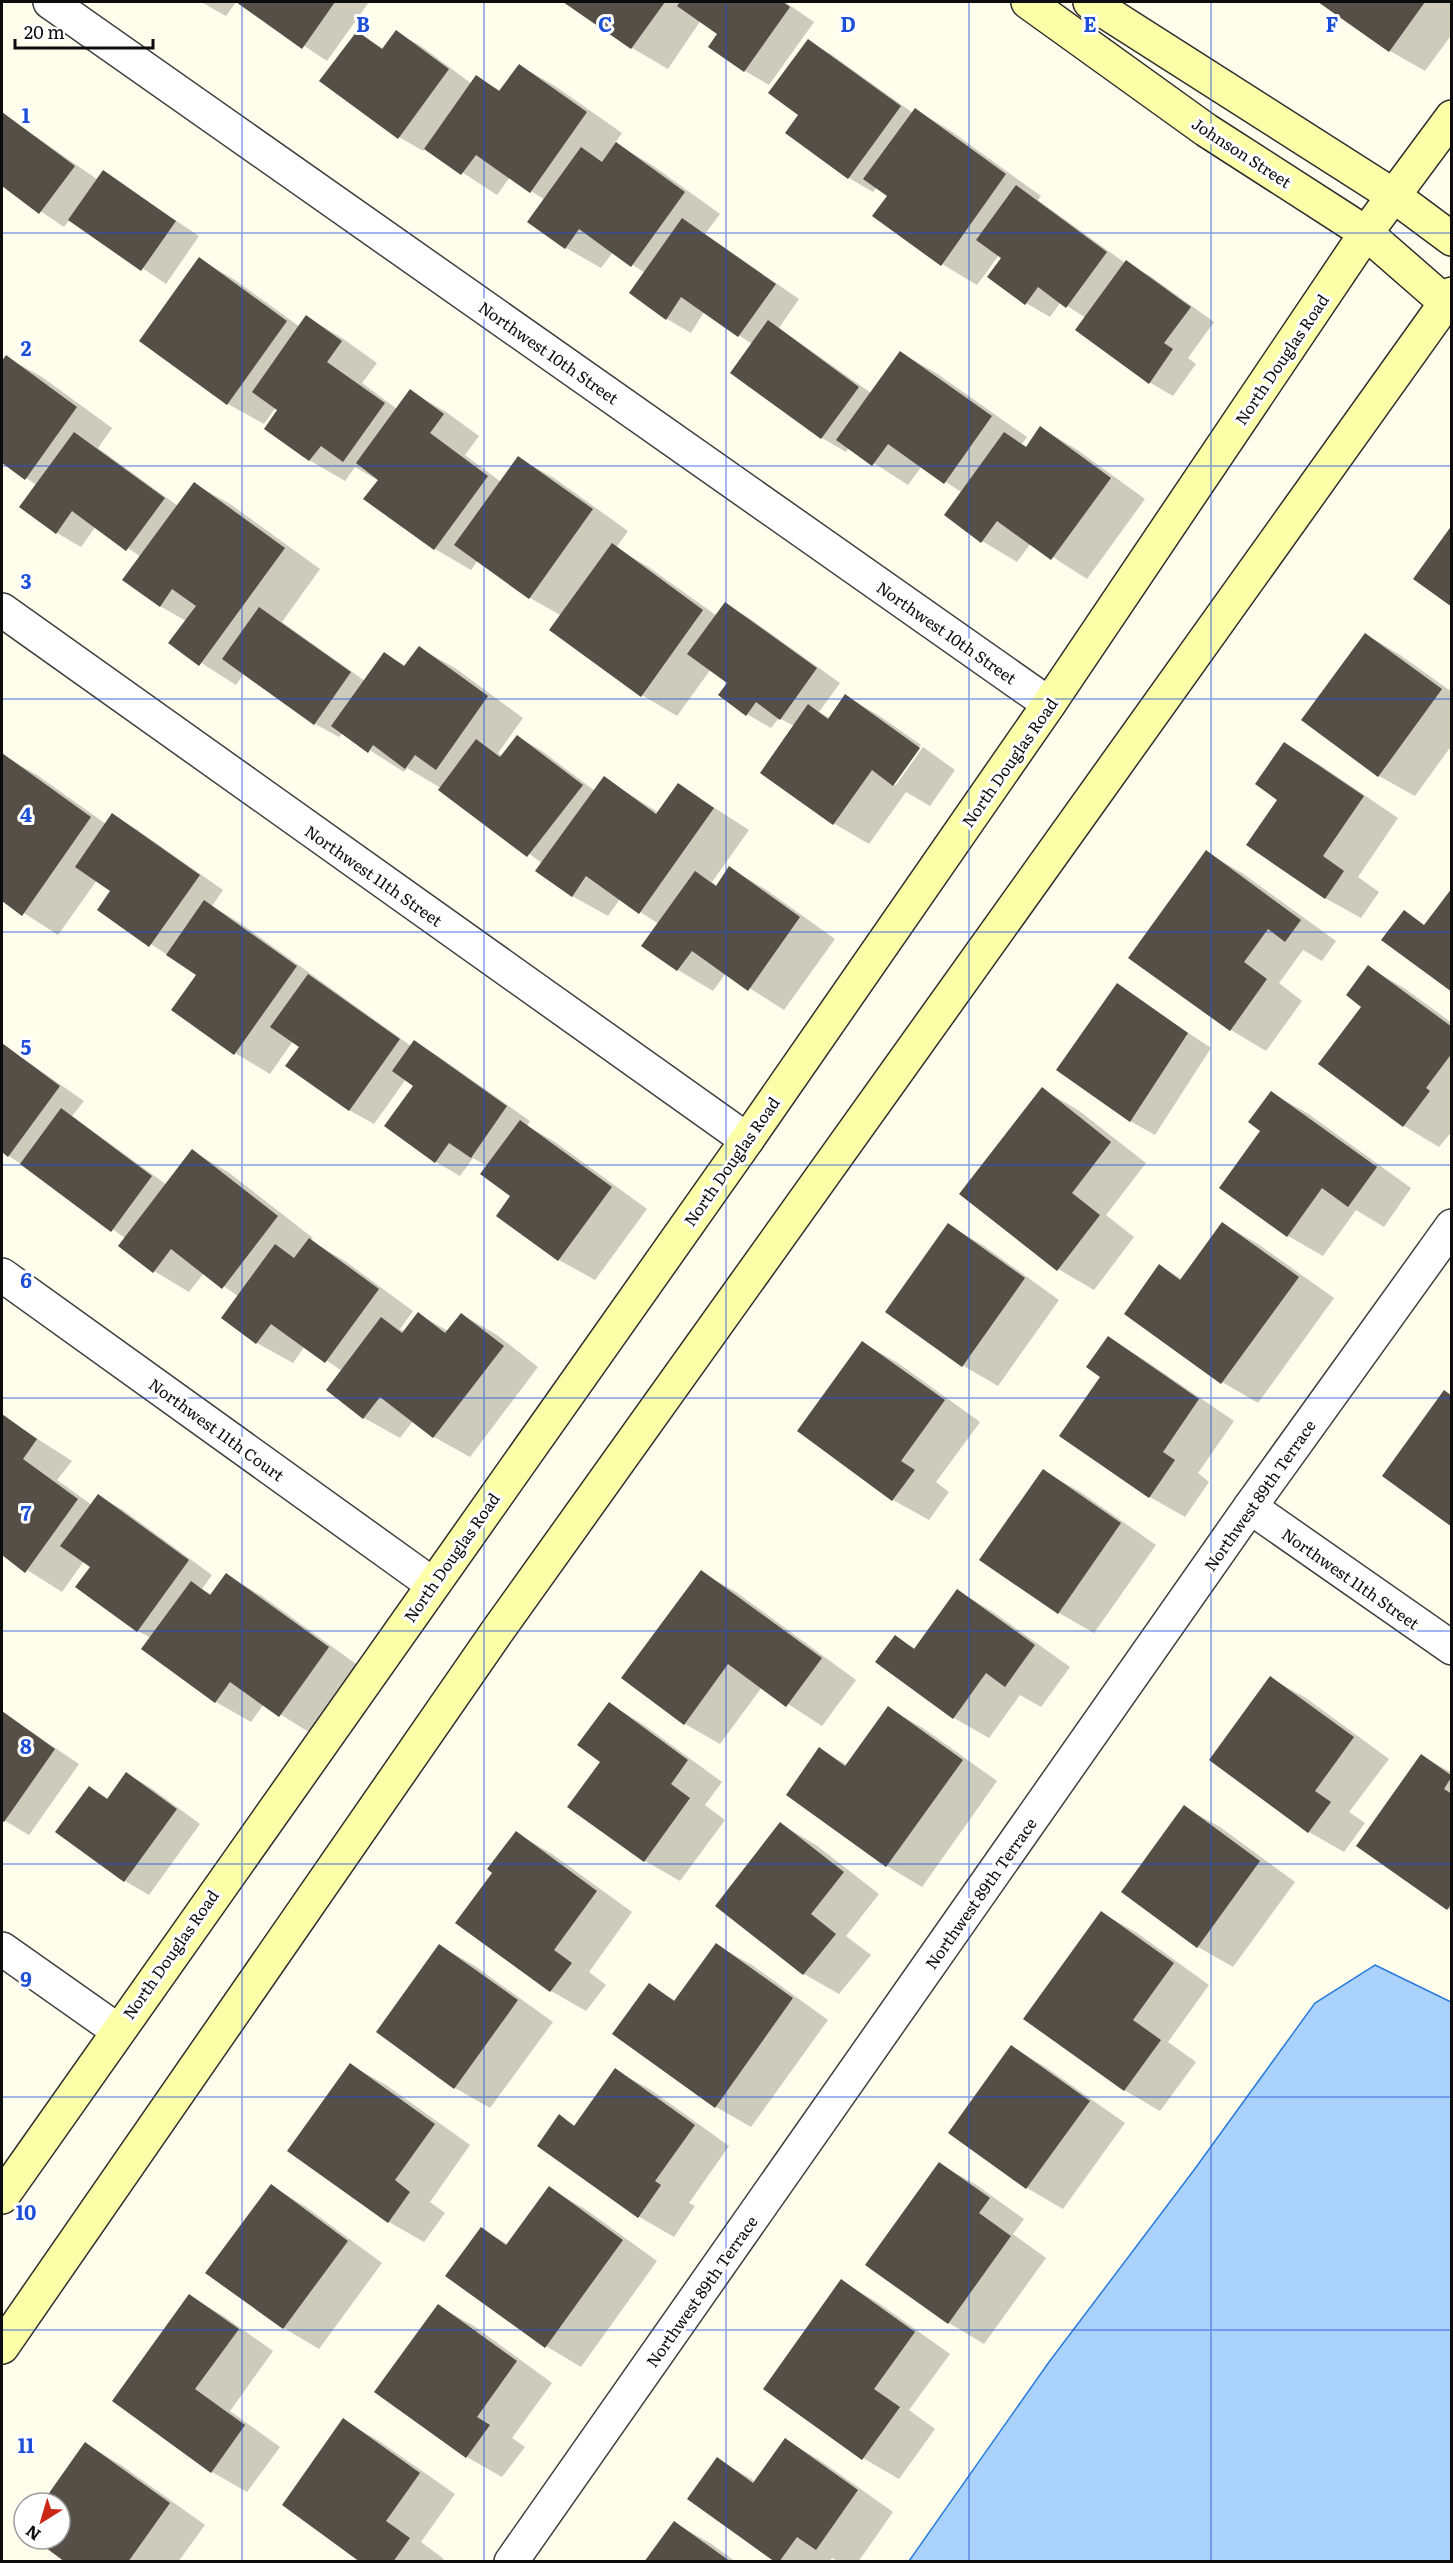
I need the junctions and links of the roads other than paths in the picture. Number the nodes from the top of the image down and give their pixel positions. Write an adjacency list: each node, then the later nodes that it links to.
1 (50, 2): 10 (street, Northwest 10th Street)
2 (1028, 2): 6 (main road, Johnson Street)
3 (1090, 2): 5 (main road)
4 (1452, 117): 5 (main road, North Douglas Road)
5 (1394, 196): 6 (main road, North Douglas Road); 7 (main road)
6 (1366, 233): 8 (main road, Johnson Street); 10 (main road, North Douglas Road)
7 (1452, 238)
8 (1449, 302): 20 (main road)
9 (2, 610): 11 (street, Northwest 11th Street)
10 (1049, 704): 11 (main road, North Douglas Road)
11 (747, 1140): 15 (main road, North Douglas Road)
12 (1452, 1226): 14 (street, Northwest 89th Terrace)
13 (2, 1275): 15 (street, Northwest 11th Court)
14 (1250, 1507): 16 (street, Northwest 11th Street); 21 (street, Northwest 89th Terrace)
15 (432, 1584): 18 (main road, North Douglas Road)
16 (1452, 1648)
17 (2, 1949): 18 (street)
18 (117, 2030): 19 (main road, North Douglas Road)
19 (2, 2197)
20 (2, 2347)
21 (511, 2562)

